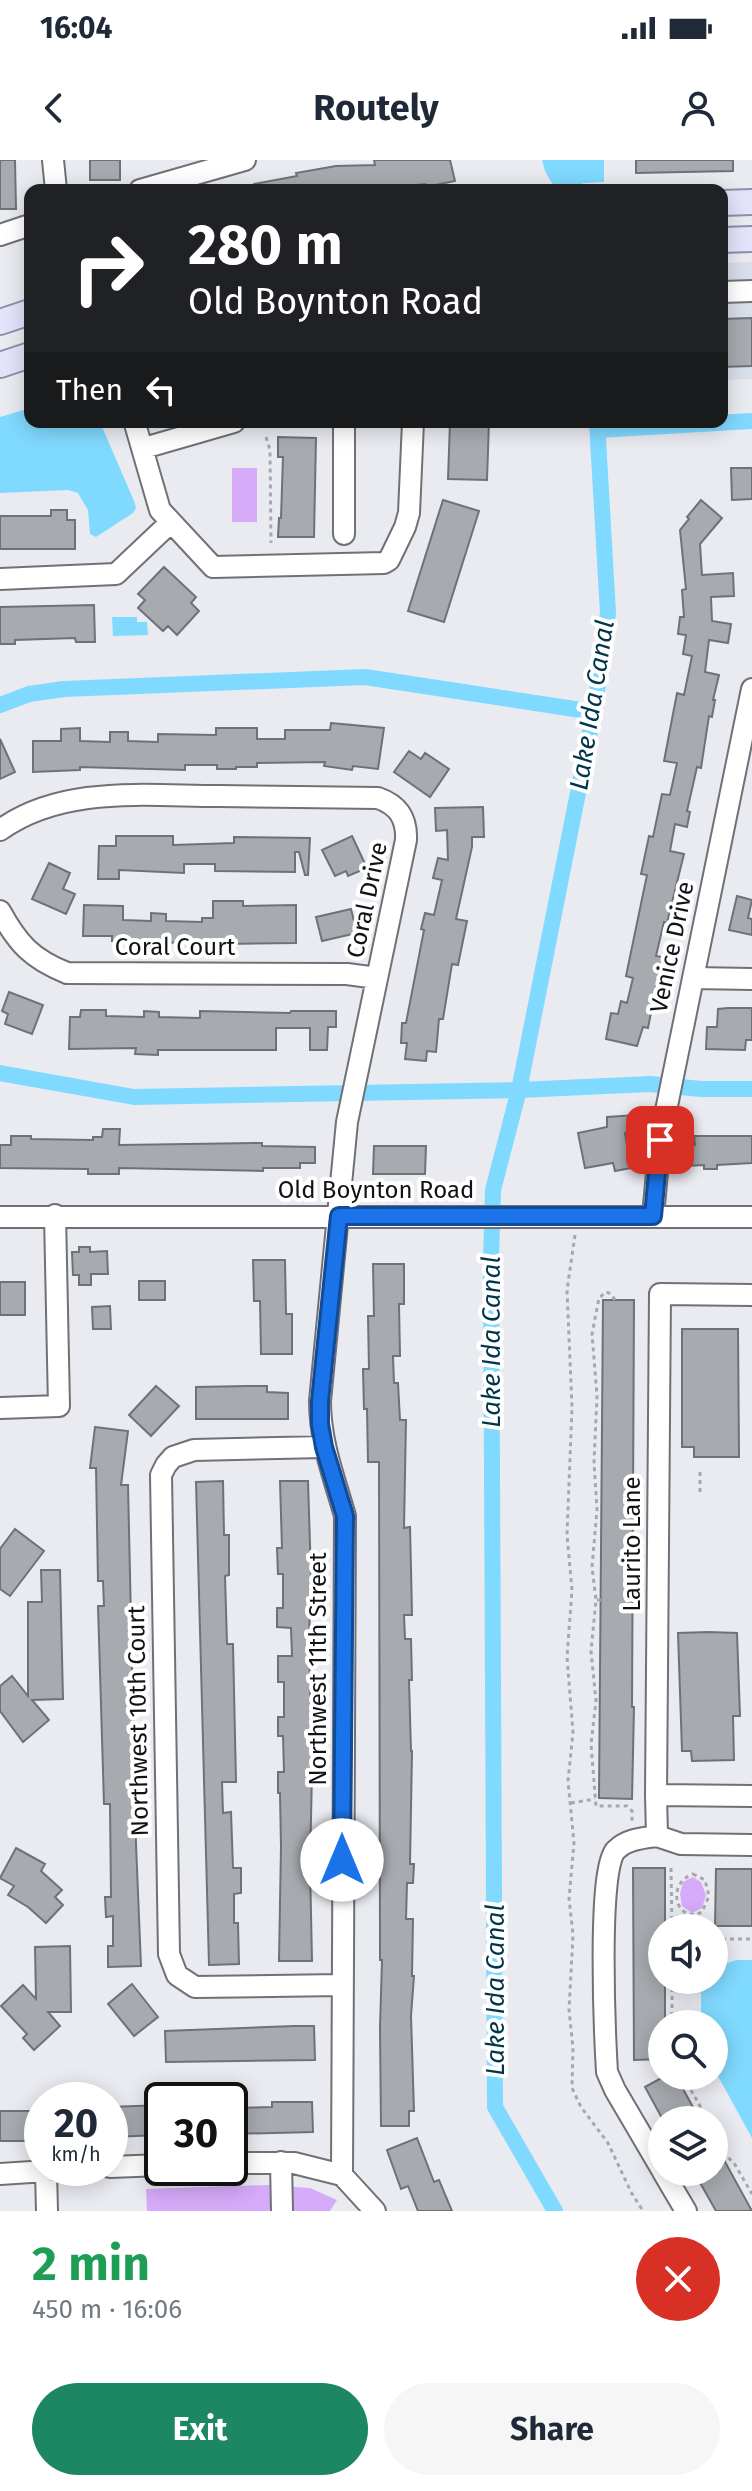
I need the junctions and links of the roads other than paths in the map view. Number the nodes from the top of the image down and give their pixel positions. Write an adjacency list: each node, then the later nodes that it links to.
1 (53, 160): 3 (street)
2 (245, 160): 4 (street)
3 (55, 184)
4 (161, 184)
5 (752, 202): 6 (main road)
6 (728, 203)
7 (24, 227): 8 (street)
8 (0, 235)
9 (752, 239): 10 (main road)
10 (728, 240)
11 (752, 291): 12 (street)
12 (728, 292)
13 (24, 314): 14 (main road)
14 (0, 322)
15 (24, 357): 16 (main road)
16 (0, 365)
17 (136, 428): 21 (street)
18 (213, 428): 21 (street)
19 (344, 428): 23 (street)
20 (413, 428): 22 (street)
21 (144, 448): 22 (street)
22 (171, 522): 24 (street)
23 (344, 534)
24 (0, 579)
25 (752, 689): 26 (street, Venice Drive)
26 (746, 750): 30 (street, Venice Drive)
27 (0, 830): 29 (street, Coral Drive)
28 (0, 911): 29 (street, Coral Court)
29 (377, 978): 33 (street, Coral Drive)
30 (693, 978): 31 (street); 34 (street, Venice Drive)
31 (752, 979)
32 (55, 1215): 33 (street, Old Boynton Road); 35 (street, Old Boynton Road); 38 (street)
33 (339, 1216): 34 (street, Old Boynton Road); 39 (street, Northwest 11th Street)
34 (653, 1216): 36 (street, Old Boynton Road)
35 (0, 1217)
36 (752, 1217)
37 (752, 1295): 40 (street, Laurito Lane)
38 (0, 1408)
39 (324, 1447): 44 (street, Northwest 11th Street); 44 (street, Northwest 10th Court)
40 (665, 1795): 41 (street); 42 (street, Laurito Lane)
41 (752, 1796)
42 (657, 1836): 43 (street); 45 (street)
43 (752, 1845)
44 (341, 1985): 50 (street, Northwest 11th Street)
45 (648, 2147)
46 (281, 2162): 47 (street); 50 (street); 54 (street)
47 (248, 2163)
48 (24, 2172): 49 (street)
49 (0, 2174)
50 (342, 2175): 55 (street)
51 (46, 2186): 53 (street)
52 (671, 2186): 56 (street)
53 (47, 2211)
54 (282, 2211)
55 (375, 2211)
56 (686, 2211)

